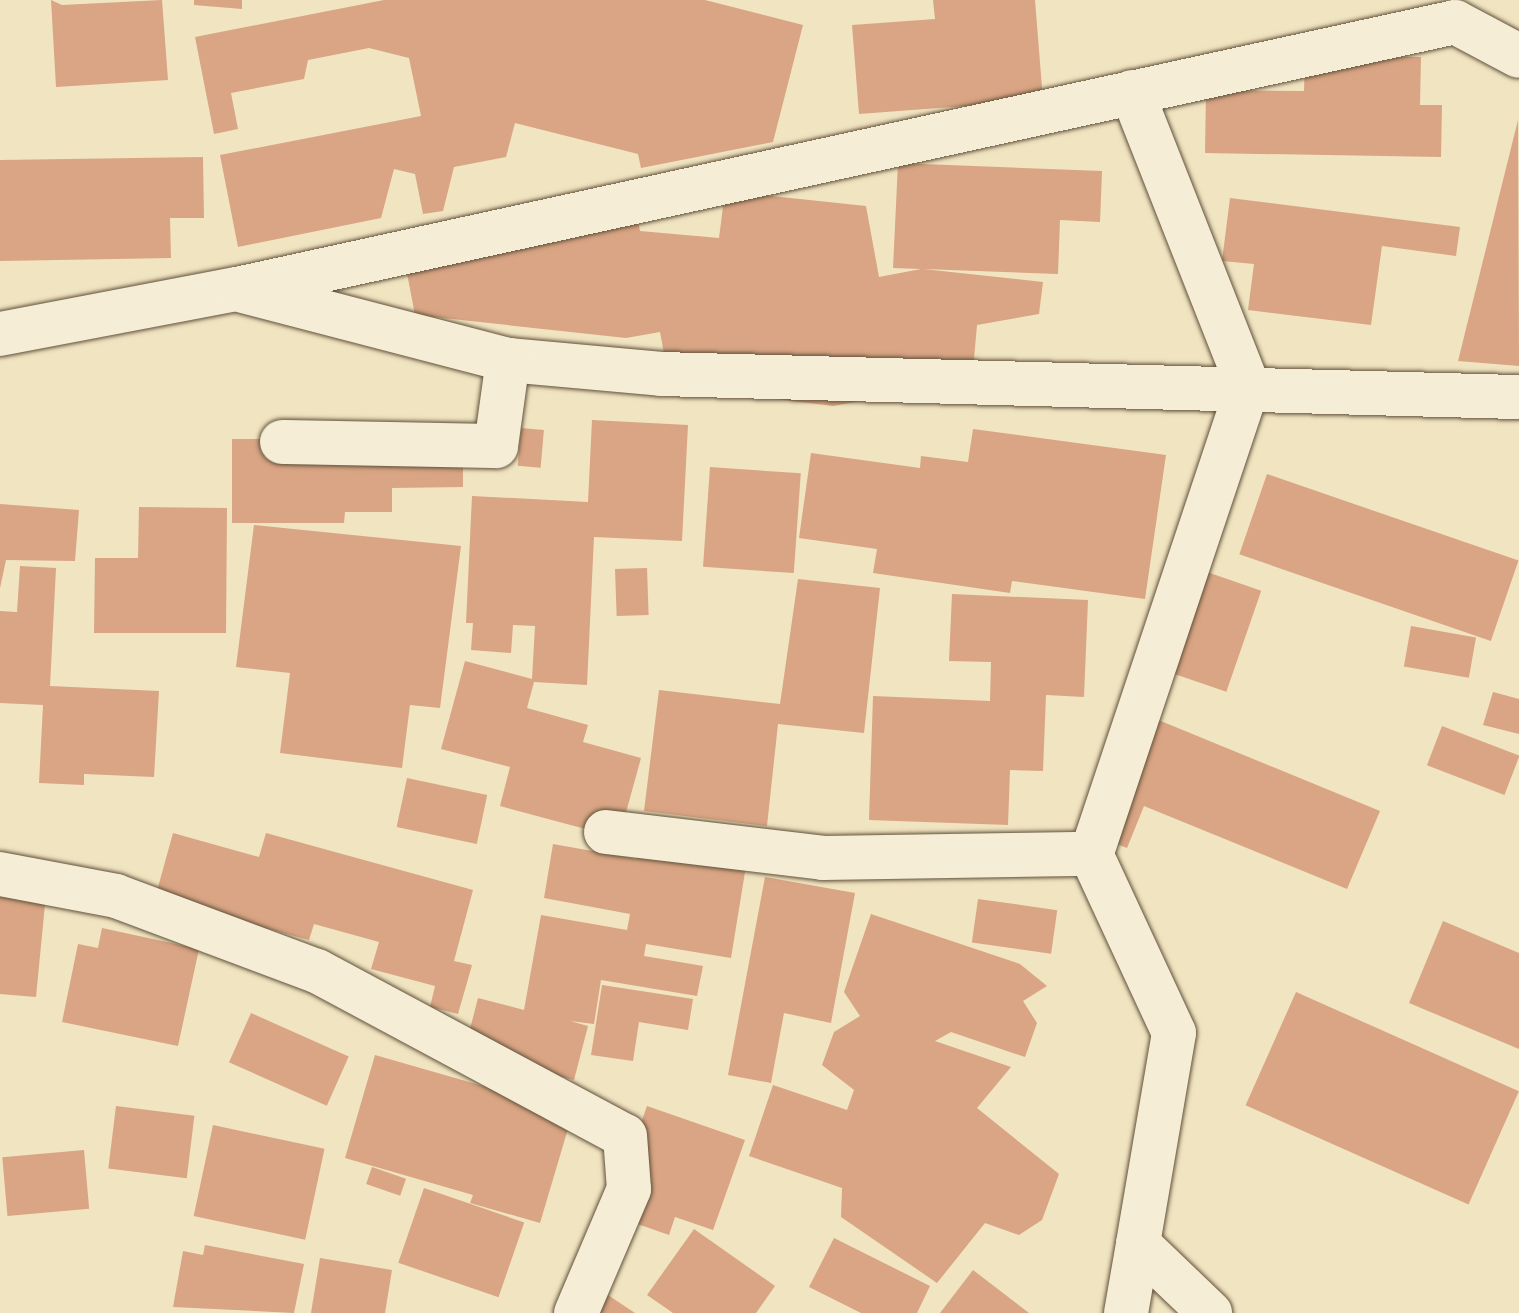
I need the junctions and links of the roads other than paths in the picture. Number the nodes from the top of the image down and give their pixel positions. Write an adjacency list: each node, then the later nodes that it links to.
1 (1441, 11): 2 (street); 3 (street)
2 (1519, 56)
3 (1132, 92): 4 (street); 7 (street)
4 (237, 289): 5 (street); 6 (street)
5 (0, 334)
6 (508, 360): 7 (street); 9 (street)
7 (1248, 386): 8 (street); 11 (street)
8 (1519, 397)
9 (282, 442)
10 (606, 832): 11 (street)
11 (1091, 854): 13 (street)
12 (0, 874): 14 (street)
13 (1138, 1244): 15 (street); 16 (street)
14 (576, 1313)
15 (1126, 1313)
16 (1210, 1313)

